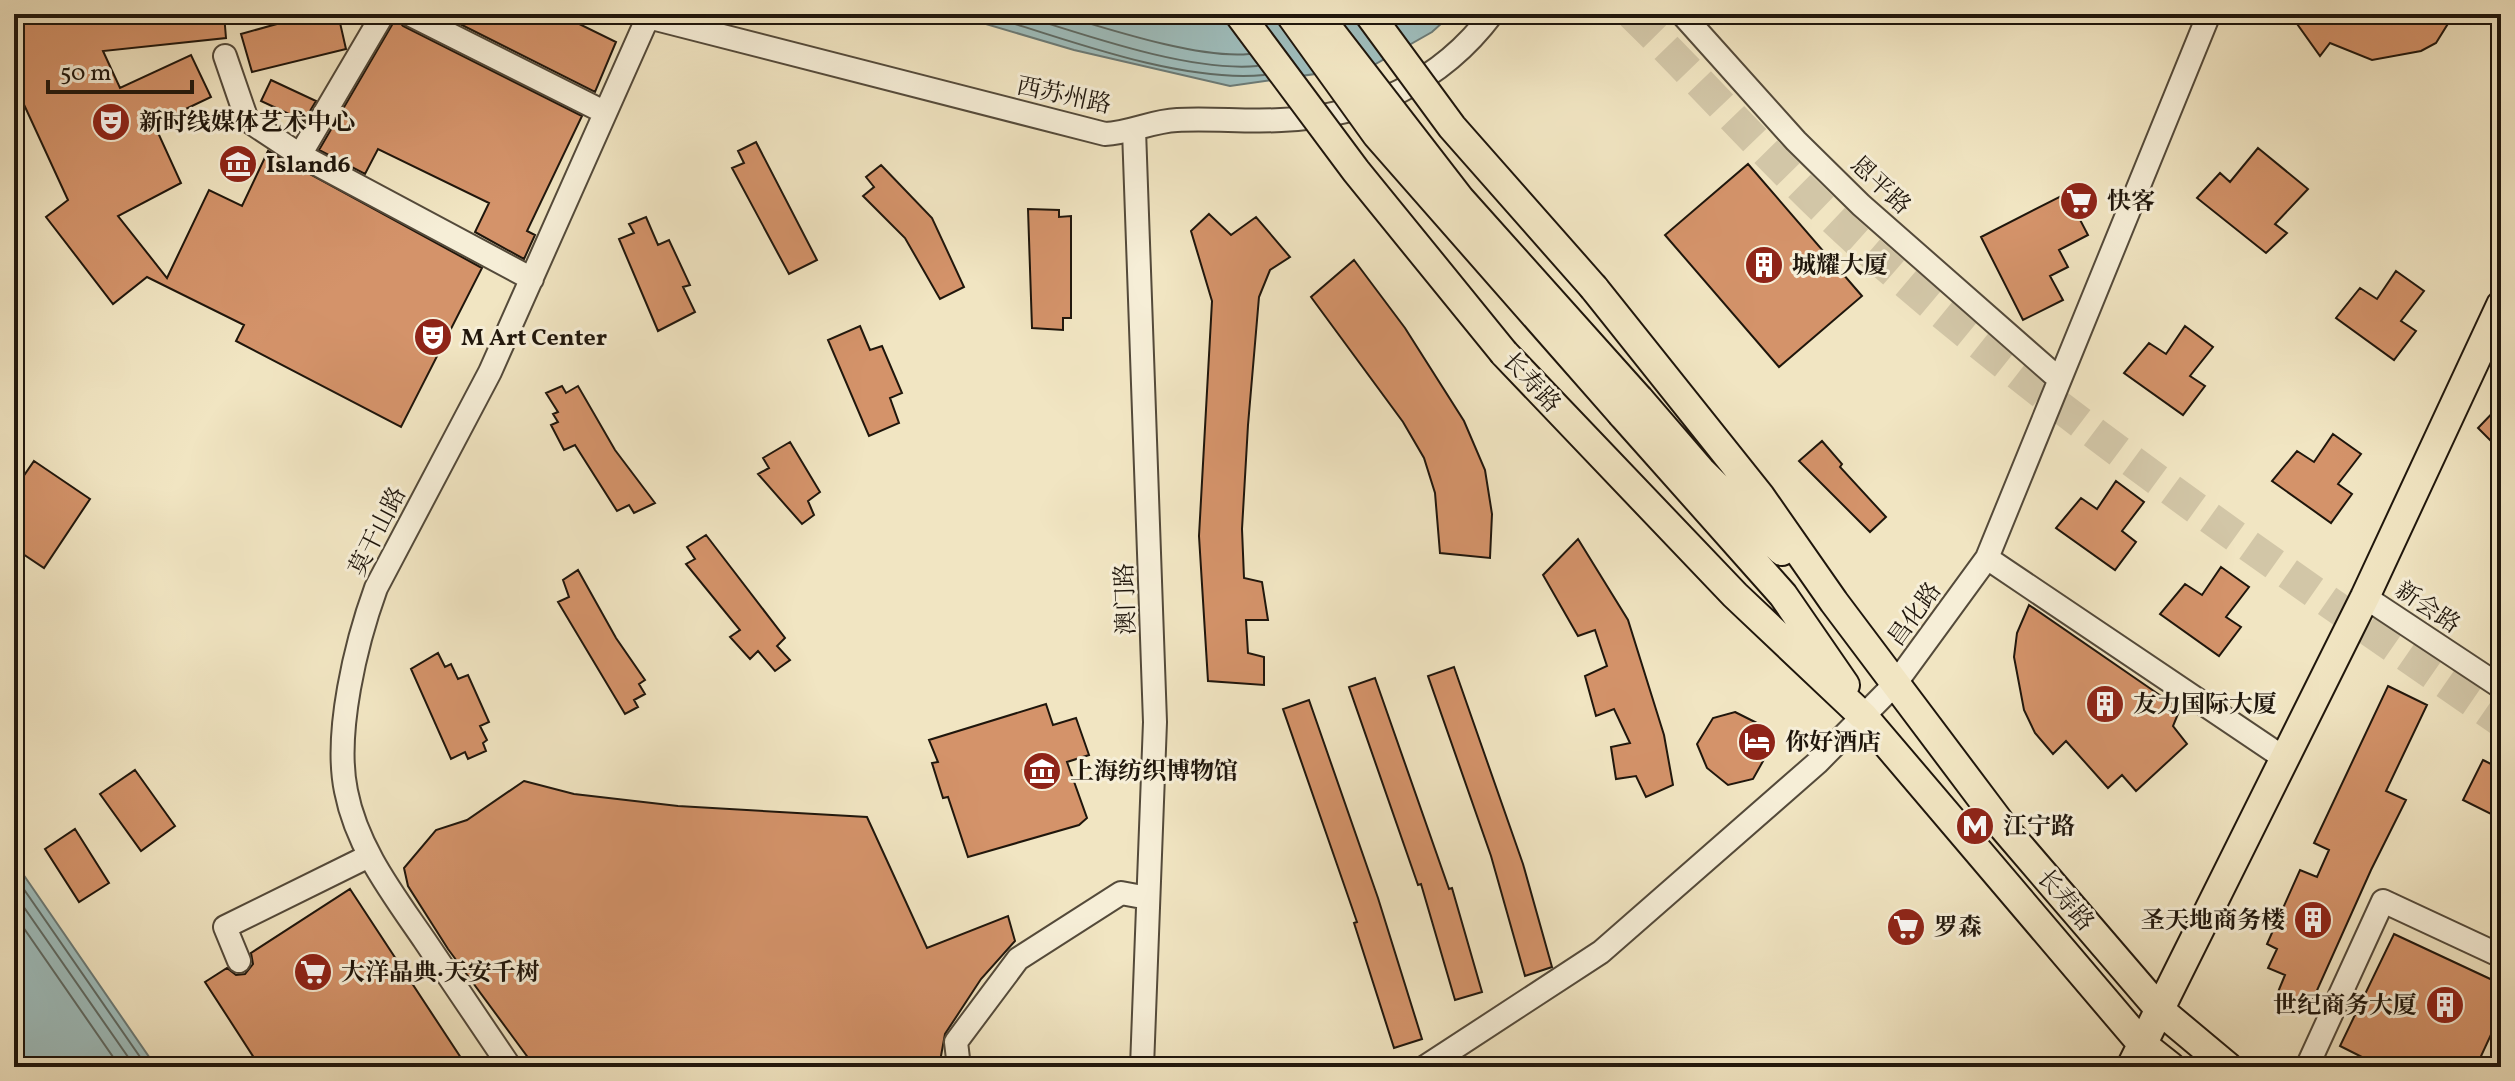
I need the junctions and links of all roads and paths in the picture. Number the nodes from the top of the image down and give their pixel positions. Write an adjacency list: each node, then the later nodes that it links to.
1 (383, 14): 14 (street)
2 (409, 14): 12 (street)
3 (1239, 14): 24 (main road, 长寿路, bridge)
4 (1290, 14): 18 (main road, 长寿路, bridge)
5 (1317, 14): 18 (main road, 长寿路, bridge)
6 (1369, 14): 21 (main road, 长寿路, bridge)
7 (1492, 14): 13 (street, 西苏州路)
8 (1682, 14): 17 (street, 恩平路)
9 (2209, 14): 17 (street, 昌化路)
10 (648, 17): 12 (street, 莫干山路); 13 (street, 西苏州路)
11 (225, 56): 14 (street)
12 (604, 112): 15 (street, 莫干山路)
13 (1134, 130): 27 (street, 澳门路)
14 (300, 155): 15 (street)
15 (532, 279): 26 (street, 莫干山路)
16 (2501, 305): 20 (main road)
17 (2059, 379): 19 (street, 昌化路)
18 (1630, 406): 21 (main road, 长寿路); 24 (main road, 长寿路)
19 (1987, 558): 22 (street, 昌化路); 25 (street)
20 (2365, 597): 23 (street, 新会路); 25 (main road)
21 (1834, 602): 22 (main road, 长寿路)
22 (1895, 684): 24 (street, 昌化路); 30 (main road, 长寿路)
23 (2501, 687)
24 (1864, 717): 31 (main road, 长寿路); 32 (street, 昌化路)
25 (2284, 758): 30 (main road)
26 (369, 856): 29 (street); 33 (street, 莫干山路)
27 (1148, 898): 34 (street); 35 (street, 澳门路)
28 (2501, 956): 39 (street)
29 (239, 961)
30 (2161, 1011): 31 (main road); 38 (main road, 长寿路)
31 (2137, 1055): 37 (main road, 长寿路)
32 (1454, 1059): 36 (street, 昌化路)
33 (510, 1067)
34 (959, 1067)
35 (1142, 1067)
36 (1425, 1067)
37 (2171, 1067)
38 (2228, 1067)
39 (2307, 1067)

